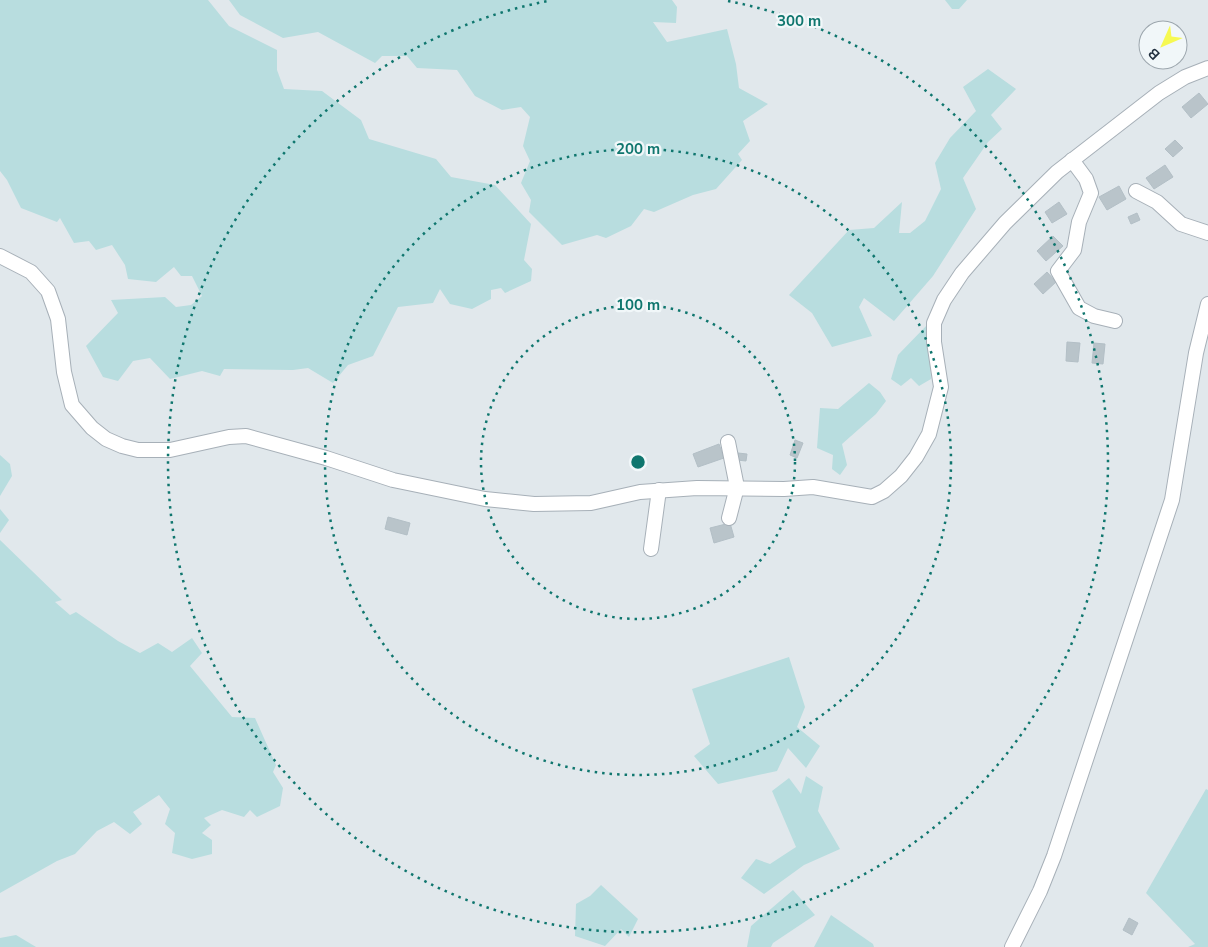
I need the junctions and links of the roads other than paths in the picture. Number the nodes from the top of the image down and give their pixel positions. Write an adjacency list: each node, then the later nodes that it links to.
1 (1208, 68): 2 (street)
2 (1072, 160): 7 (street); 9 (street)
3 (1136, 191): 4 (street)
4 (1208, 233)
5 (0, 256): 10 (street)
6 (1208, 304): 13 (street)
7 (1115, 321)
8 (728, 442): 9 (street)
9 (737, 487): 10 (street); 11 (street)
10 (659, 490): 12 (street)
11 (729, 518)
12 (651, 549)
13 (1016, 946)

